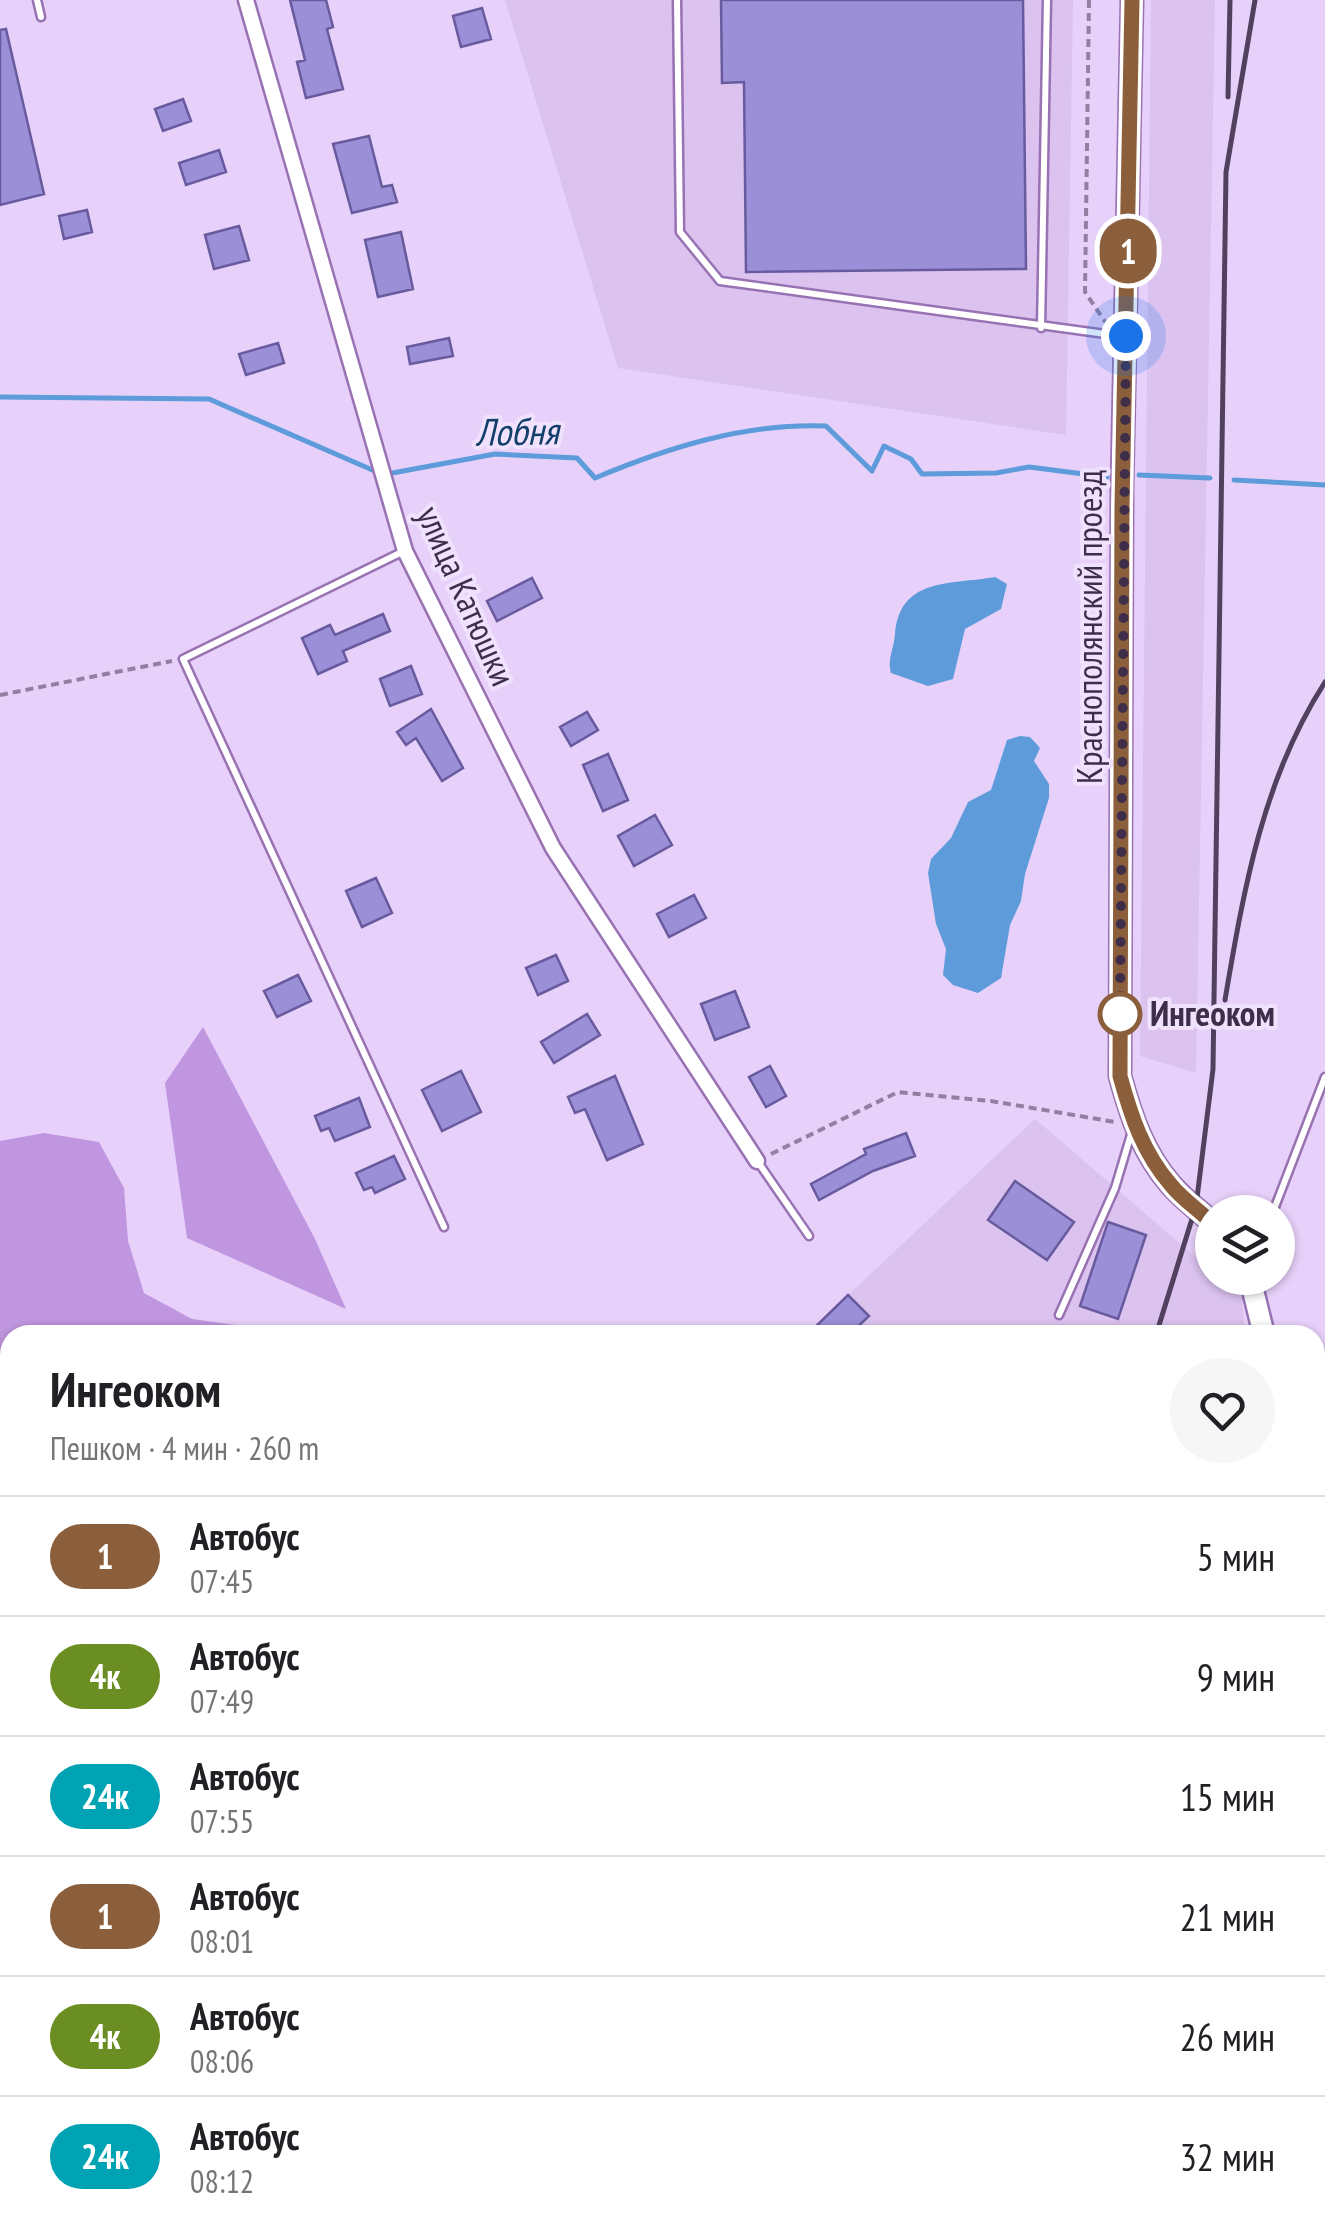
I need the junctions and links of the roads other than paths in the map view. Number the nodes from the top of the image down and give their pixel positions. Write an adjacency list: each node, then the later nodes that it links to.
1 (37, 0): 6 (lane)
2 (246, 0): 9 (street, улица Катюшки)
3 (678, 0): 7 (lane)
4 (1047, 0): 7 (lane)
5 (1132, 0): 8 (main road, Краснополянский проезд)
6 (41, 16)
7 (1041, 328): 8 (lane)
8 (1120, 336): 11 (main road, Краснополянский проезд)
9 (405, 551): 12 (street, улица Катюшки); 15 (lane)
10 (1325, 1076): 13 (lane)
11 (1134, 1126): 14 (main road, Краснополянский проезд); 18 (lane)
12 (757, 1161): 16 (lane)
13 (1279, 1195)
14 (1195, 1208)
15 (444, 1227)
16 (809, 1236)
17 (1254, 1295): 19 (main road)
18 (1059, 1315)
19 (1262, 1325)

